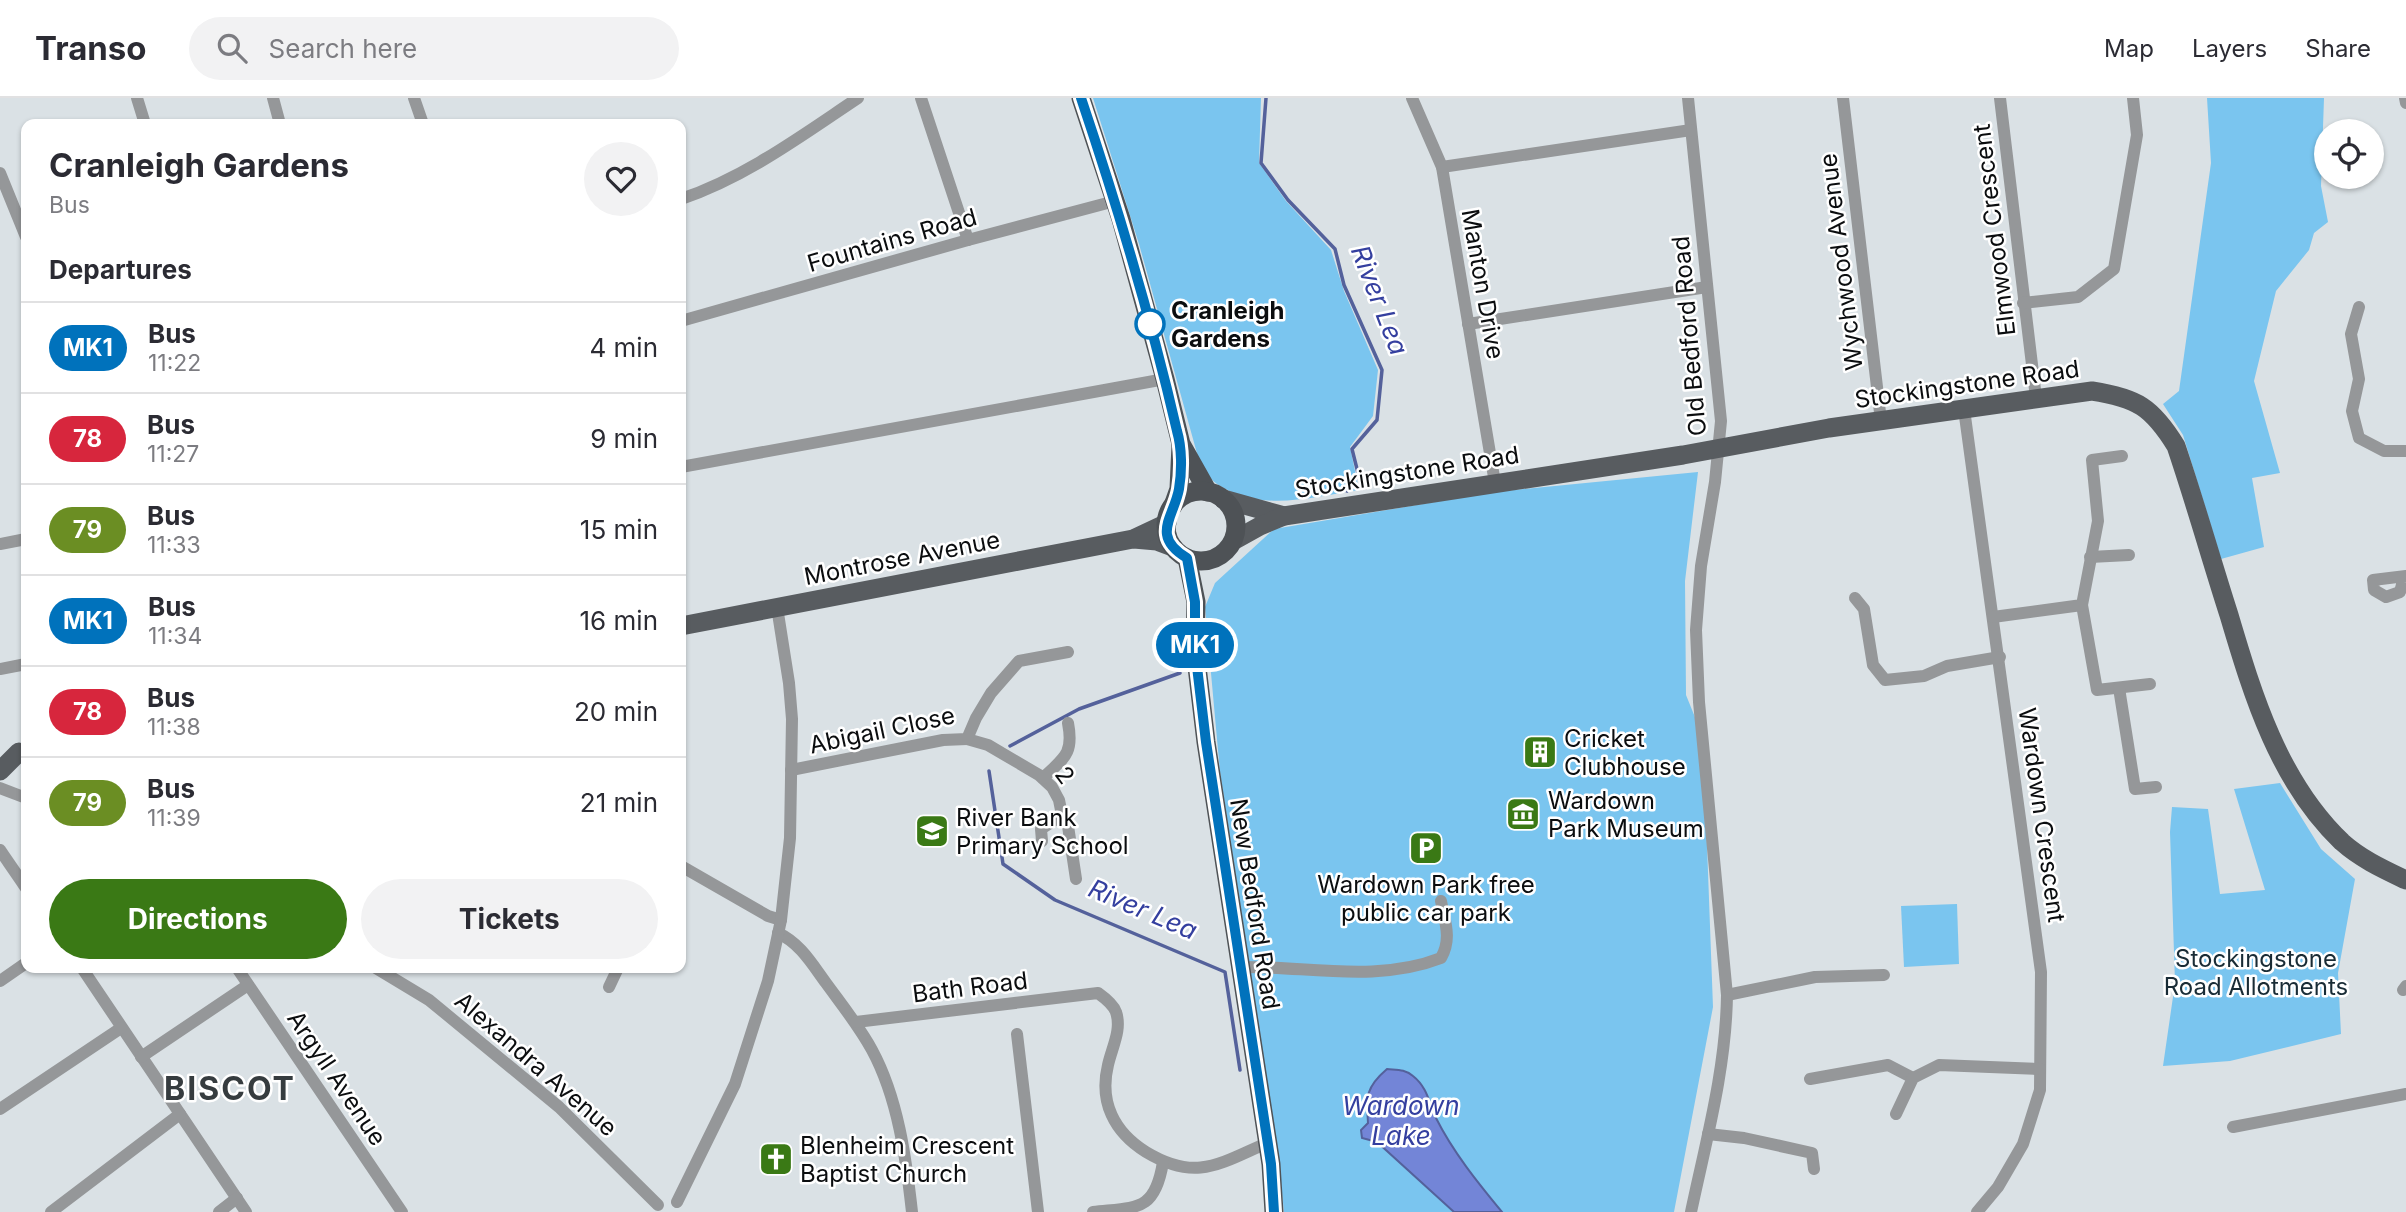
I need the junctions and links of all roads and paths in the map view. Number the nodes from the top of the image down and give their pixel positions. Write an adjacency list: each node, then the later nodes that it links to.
1 (137, 98): 12 (street)
2 (273, 98): 13 (street)
3 (414, 98): 14 (street)
4 (858, 98): 18 (street)
5 (921, 98): 21 (street)
6 (1081, 98): 19 (highway)
7 (1412, 98): 16 (street, Manton Drive)
8 (1688, 98): 15 (street, Old Bedford Road)
9 (1843, 98): 30 (street, Wychwood Avenue)
10 (2000, 98): 23 (street, Elmwood Crescent)
11 (2133, 98): 23 (street)
12 (143, 119)
13 (279, 119)
14 (421, 119)
15 (1691, 130): 16 (street); 22 (street, Old Bedford Road)
16 (1442, 167): 26 (street, Manton Drive)
17 (0, 173): 20 (street)
18 (686, 197)
19 (1115, 201): 21 (street, Fountains Road); 27 (highway)
20 (21, 225)
21 (968, 240): 25 (street, Fountains Road)
22 (1707, 287): 26 (street); 32 (street, Old Bedford Road)
23 (2023, 303): 28 (street, Elmwood Crescent)
24 (2359, 307): 33 (street)
25 (686, 320)
26 (1468, 324): 36 (street, Manton Drive)
27 (1165, 379): 31 (highway); 35 (street)
28 (2036, 398): 29 (main road, Stockingstone Road); 73 (main road, Stockingstone Road)
29 (1964, 409): 30 (main road, Stockingstone Road); 51 (street, Wardown Crescent)
30 (1881, 421): 32 (main road, Stockingstone Road)
31 (1181, 444): 37 (highway); 38 (highway)
32 (1719, 447): 36 (main road, Stockingstone Road); 87 (street, Old Bedford Road)
33 (2406, 451)
34 (2122, 456): 46 (street)
35 (686, 466)
36 (1495, 483): 39 (main road, Stockingstone Road)
37 (1216, 496): 38 (highway); 39 (main road, Stockingstone Road); 43 (highway)
38 (1170, 514): 41 (main road, Montrose Avenue); 44 (highway)
39 (1284, 516): 43 (main road, Stockingstone Road)
40 (21, 539): 42 (street)
41 (1133, 539): 44 (main road, Montrose Avenue); 50 (main road, Montrose Avenue)
42 (1, 541)
43 (1227, 549): 44 (highway); 48 (highway, New Bedford Road)
44 (1180, 552): 48 (highway, New Bedford Road)
45 (2129, 555): 46 (street)
46 (2090, 557): 49 (street)
47 (1855, 598): 54 (street)
48 (1195, 602): 78 (highway, New Bedford Road)
49 (2082, 605): 51 (street); 58 (street)
50 (777, 607): 52 (main road, Montrose Avenue); 62 (street)
51 (1993, 617): 54 (street, Wardown Crescent)
52 (686, 625)
53 (1068, 652): 60 (street, Abigail Close)
54 (2000, 657): 92 (street, Wardown Crescent)
55 (21, 665): 56 (street)
56 (0, 669)
57 (2150, 684): 58 (street)
58 (2119, 688): 65 (street)
59 (1068, 723): 64 (street)
60 (967, 739): 62 (street, Abigail Close); 64 (street, 2)
61 (15, 753): 63 (main road)
62 (791, 770): 76 (street)
63 (0, 771)
64 (1043, 778): 68 (street, 2)
65 (2156, 787)
66 (0, 788): 67 (street)
67 (21, 796)
68 (1062, 816): 69 (street); 72 (street, 2)
69 (1042, 841)
70 (0, 850): 74 (street)
71 (686, 869): 76 (street)
72 (1076, 878)
73 (2406, 880)
74 (21, 881)
75 (1441, 901): 78 (street)
76 (780, 927): 88 (street); 105 (street)
77 (21, 967): 84 (street)
78 (1240, 968): 101 (highway, New Bedford Road)
79 (85, 973): 89 (street)
80 (240, 973): 85 (street, Argyll Avenue)
81 (384, 973): 106 (street, Alexandra Avenue)
82 (616, 973): 86 (street)
83 (1884, 975): 87 (street)
84 (0, 981)
85 (248, 985): 91 (street); 111 (street, Argyll Avenue)
86 (610, 987)
87 (1727, 995): 100 (street)
88 (856, 1022): 102 (street, Bath Road); 112 (street)
89 (121, 1028): 91 (street); 96 (street)
90 (1017, 1034): 113 (street)
91 (141, 1057): 97 (street)
92 (2040, 1069): 93 (street); 117 (street, Wardown Crescent)
93 (1913, 1078): 94 (street); 98 (street)
94 (1810, 1079)
95 (2406, 1094): 99 (street)
96 (0, 1109)
97 (180, 1114): 104 (street); 108 (street)
98 (1896, 1114)
99 (2233, 1127)
100 (1708, 1134): 103 (street); 116 (street)
101 (1267, 1143): 102 (street); 115 (highway, New Bedford Road)
102 (1163, 1162): 107 (street)
103 (1814, 1169)
104 (237, 1198): 109 (street); 110 (street)
105 (680, 1207): 106 (street)
106 (656, 1209)
107 (1135, 1210): 114 (street)
108 (51, 1212)
109 (219, 1212)
110 (246, 1212)
111 (402, 1212)
112 (912, 1212)
113 (1038, 1212)
114 (1093, 1212)
115 (1274, 1212)
116 (1691, 1212)
117 (1977, 1212)

